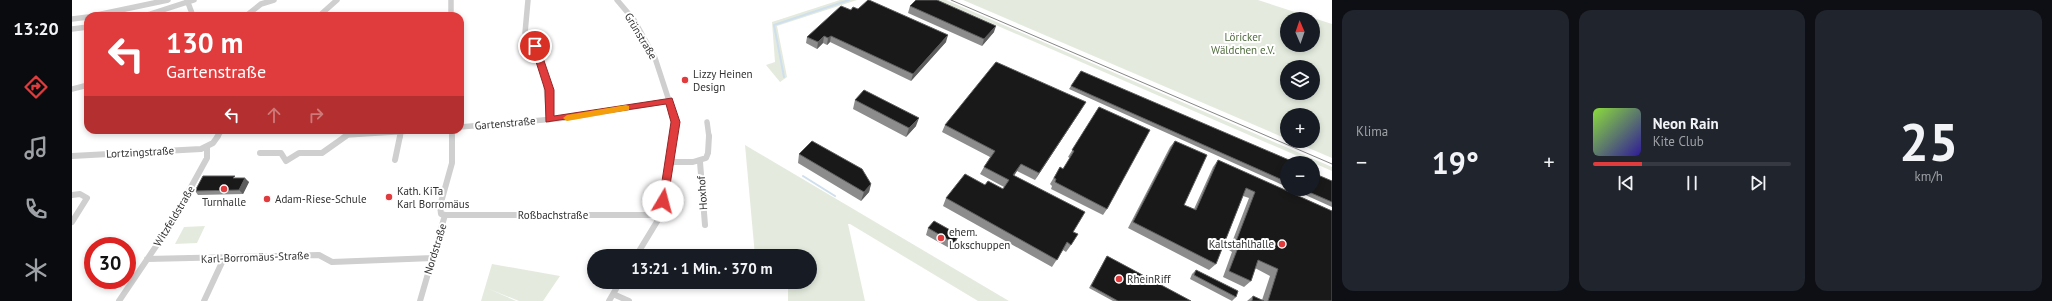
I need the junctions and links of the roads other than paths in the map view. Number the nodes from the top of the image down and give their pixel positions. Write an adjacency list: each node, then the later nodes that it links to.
1 (168, 0): 9 (street)
2 (194, 0): 8 (street)
3 (274, 0): 12 (street)
4 (338, 0): 13 (street)
5 (451, 0): 14 (street)
6 (528, 0): 22 (street)
7 (617, 0): 21 (street, Grünstraße)
8 (188, 1): 10 (street); 11 (street)
9 (114, 12)
10 (156, 12)
11 (192, 12)
12 (251, 12)
13 (324, 12)
14 (452, 12)
15 (84, 18): 16 (street)
16 (72, 19)
17 (84, 28): 18 (street)
18 (72, 29)
19 (84, 86): 20 (street)
20 (72, 89)
21 (669, 101): 22 (street, Gartenstraße); 33 (street, Grünstraße)
22 (549, 120): 24 (street, Gartenstraße)
23 (707, 122): 34 (street, Hoxhof)
24 (464, 127)
25 (220, 134): 29 (street, Witzfeldstraße)
26 (346, 134): 30 (street)
27 (401, 134): 32 (street)
28 (452, 134): 37 (street, Nordstraße)
29 (207, 147): 31 (street, Lortzingstraße); 43 (street, Witzfeldstraße)
30 (260, 153)
31 (72, 156)
32 (395, 160)
33 (669, 162): 34 (street, Hoxhof); 36 (street, Grünstraße)
34 (700, 162): 39 (street, Hoxhof)
35 (72, 194): 38 (street)
36 (662, 214): 37 (street, Roßbachstraße); 40 (street, Grünstraße)
37 (445, 215): 42 (street, Nordstraße)
38 (72, 222)
39 (705, 225)
40 (640, 249)
41 (224, 258): 42 (street, Karl-Borromäus-Straße); 43 (street, Karl-Borromäus-Straße); 47 (street)
42 (433, 258): 48 (street, Nordstraße)
43 (147, 259): 46 (street, Witzfeldstraße)
44 (616, 289): 45 (street)
45 (611, 298): 49 (street)
46 (119, 301)
47 (204, 301)
48 (420, 301)
49 (630, 301)

